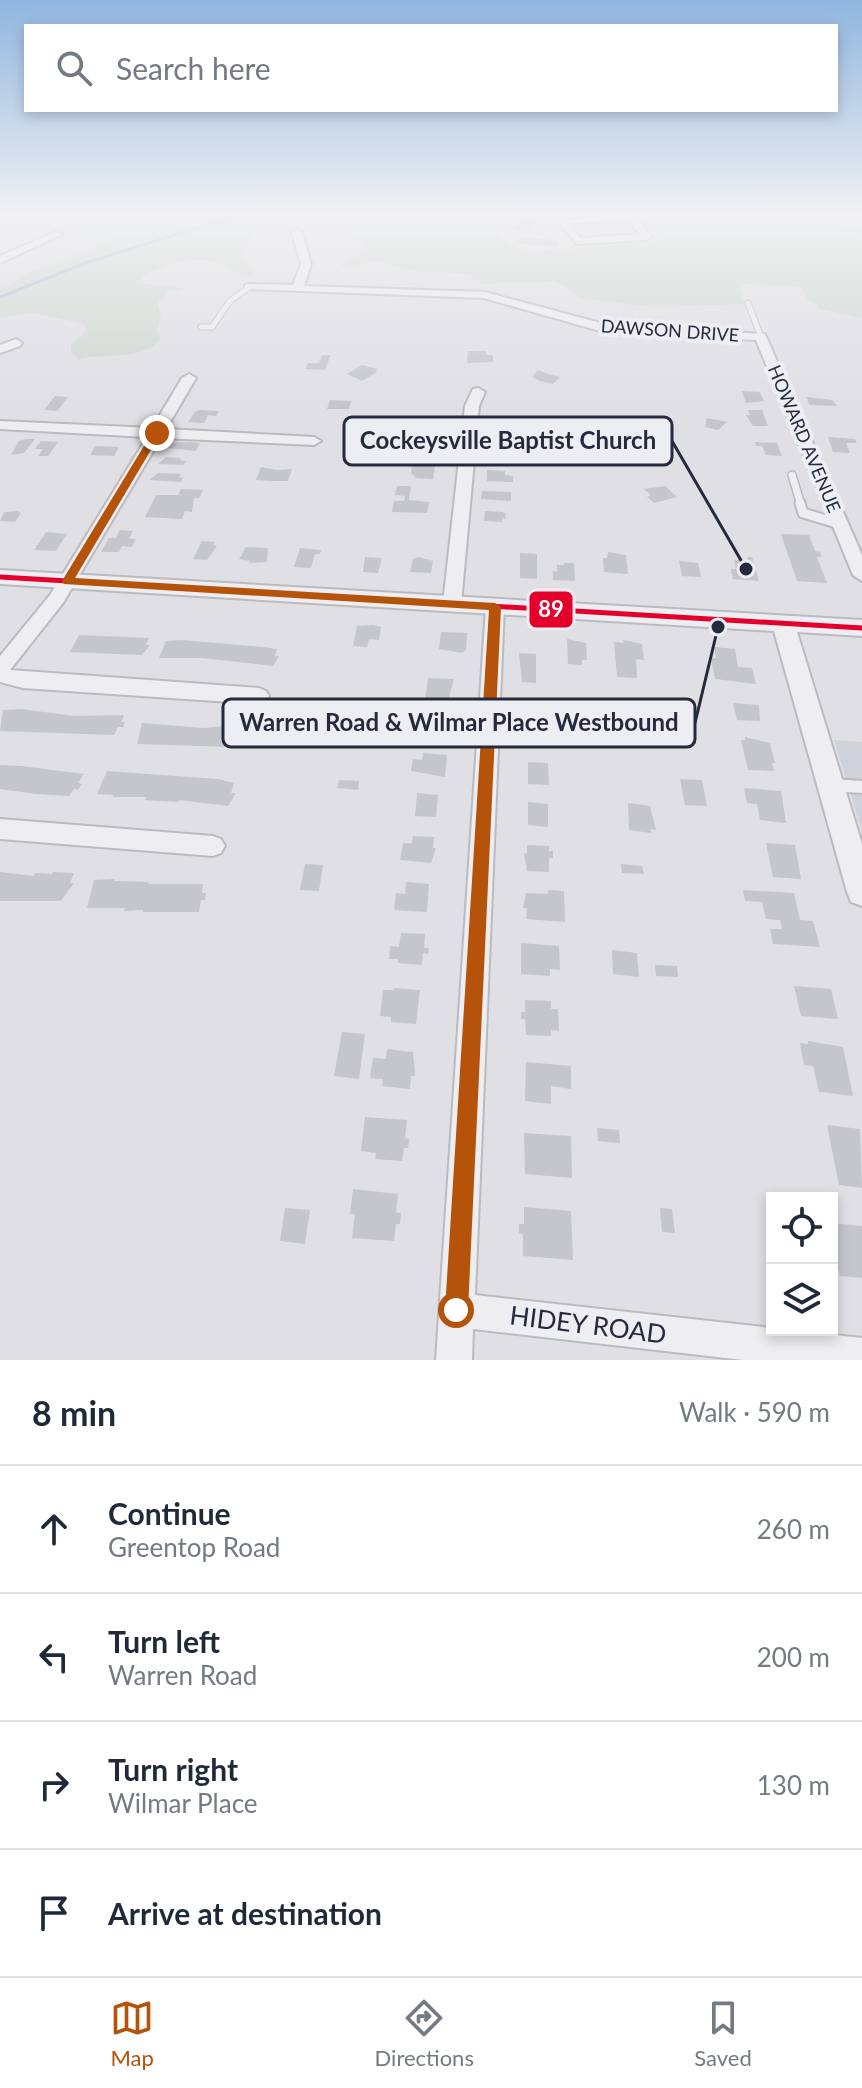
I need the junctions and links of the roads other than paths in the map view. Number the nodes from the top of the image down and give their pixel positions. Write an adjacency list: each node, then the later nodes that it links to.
1 (302, 277): 3 (street)
2 (249, 287): 3 (street, DAWSON DRIVE); 5 (lane)
3 (298, 288): 6 (street, DAWSON DRIVE)
4 (748, 303): 6 (lane, HOWARD AVENUE)
5 (201, 327)
6 (761, 337): 15 (street, HOWARD AVENUE)
7 (16, 343): 8 (street)
8 (0, 349)
9 (189, 378): 12 (street)
10 (478, 392): 19 (street)
11 (0, 425): 12 (street)
12 (157, 433): 13 (street); 18 (street)
13 (314, 441)
14 (792, 475): 15 (lane)
15 (840, 524): 16 (street, HOWARD AVENUE)
16 (862, 575)
17 (0, 577): 18 (street)
18 (68, 581): 19 (street); 23 (street)
19 (452, 604): 20 (street)
20 (495, 607): 21 (street); 31 (street)
21 (783, 624): 22 (street); 26 (street)
22 (862, 628)
23 (0, 669)
24 (0, 675): 25 (street)
25 (259, 696)
26 (830, 785): 27 (lane); 30 (street)
27 (862, 787)
28 (0, 829): 29 (street)
29 (213, 846)
30 (862, 892)
31 (456, 1310): 32 (street, HIDEY ROAD); 33 (street)
32 (862, 1356)
33 (454, 1360)

